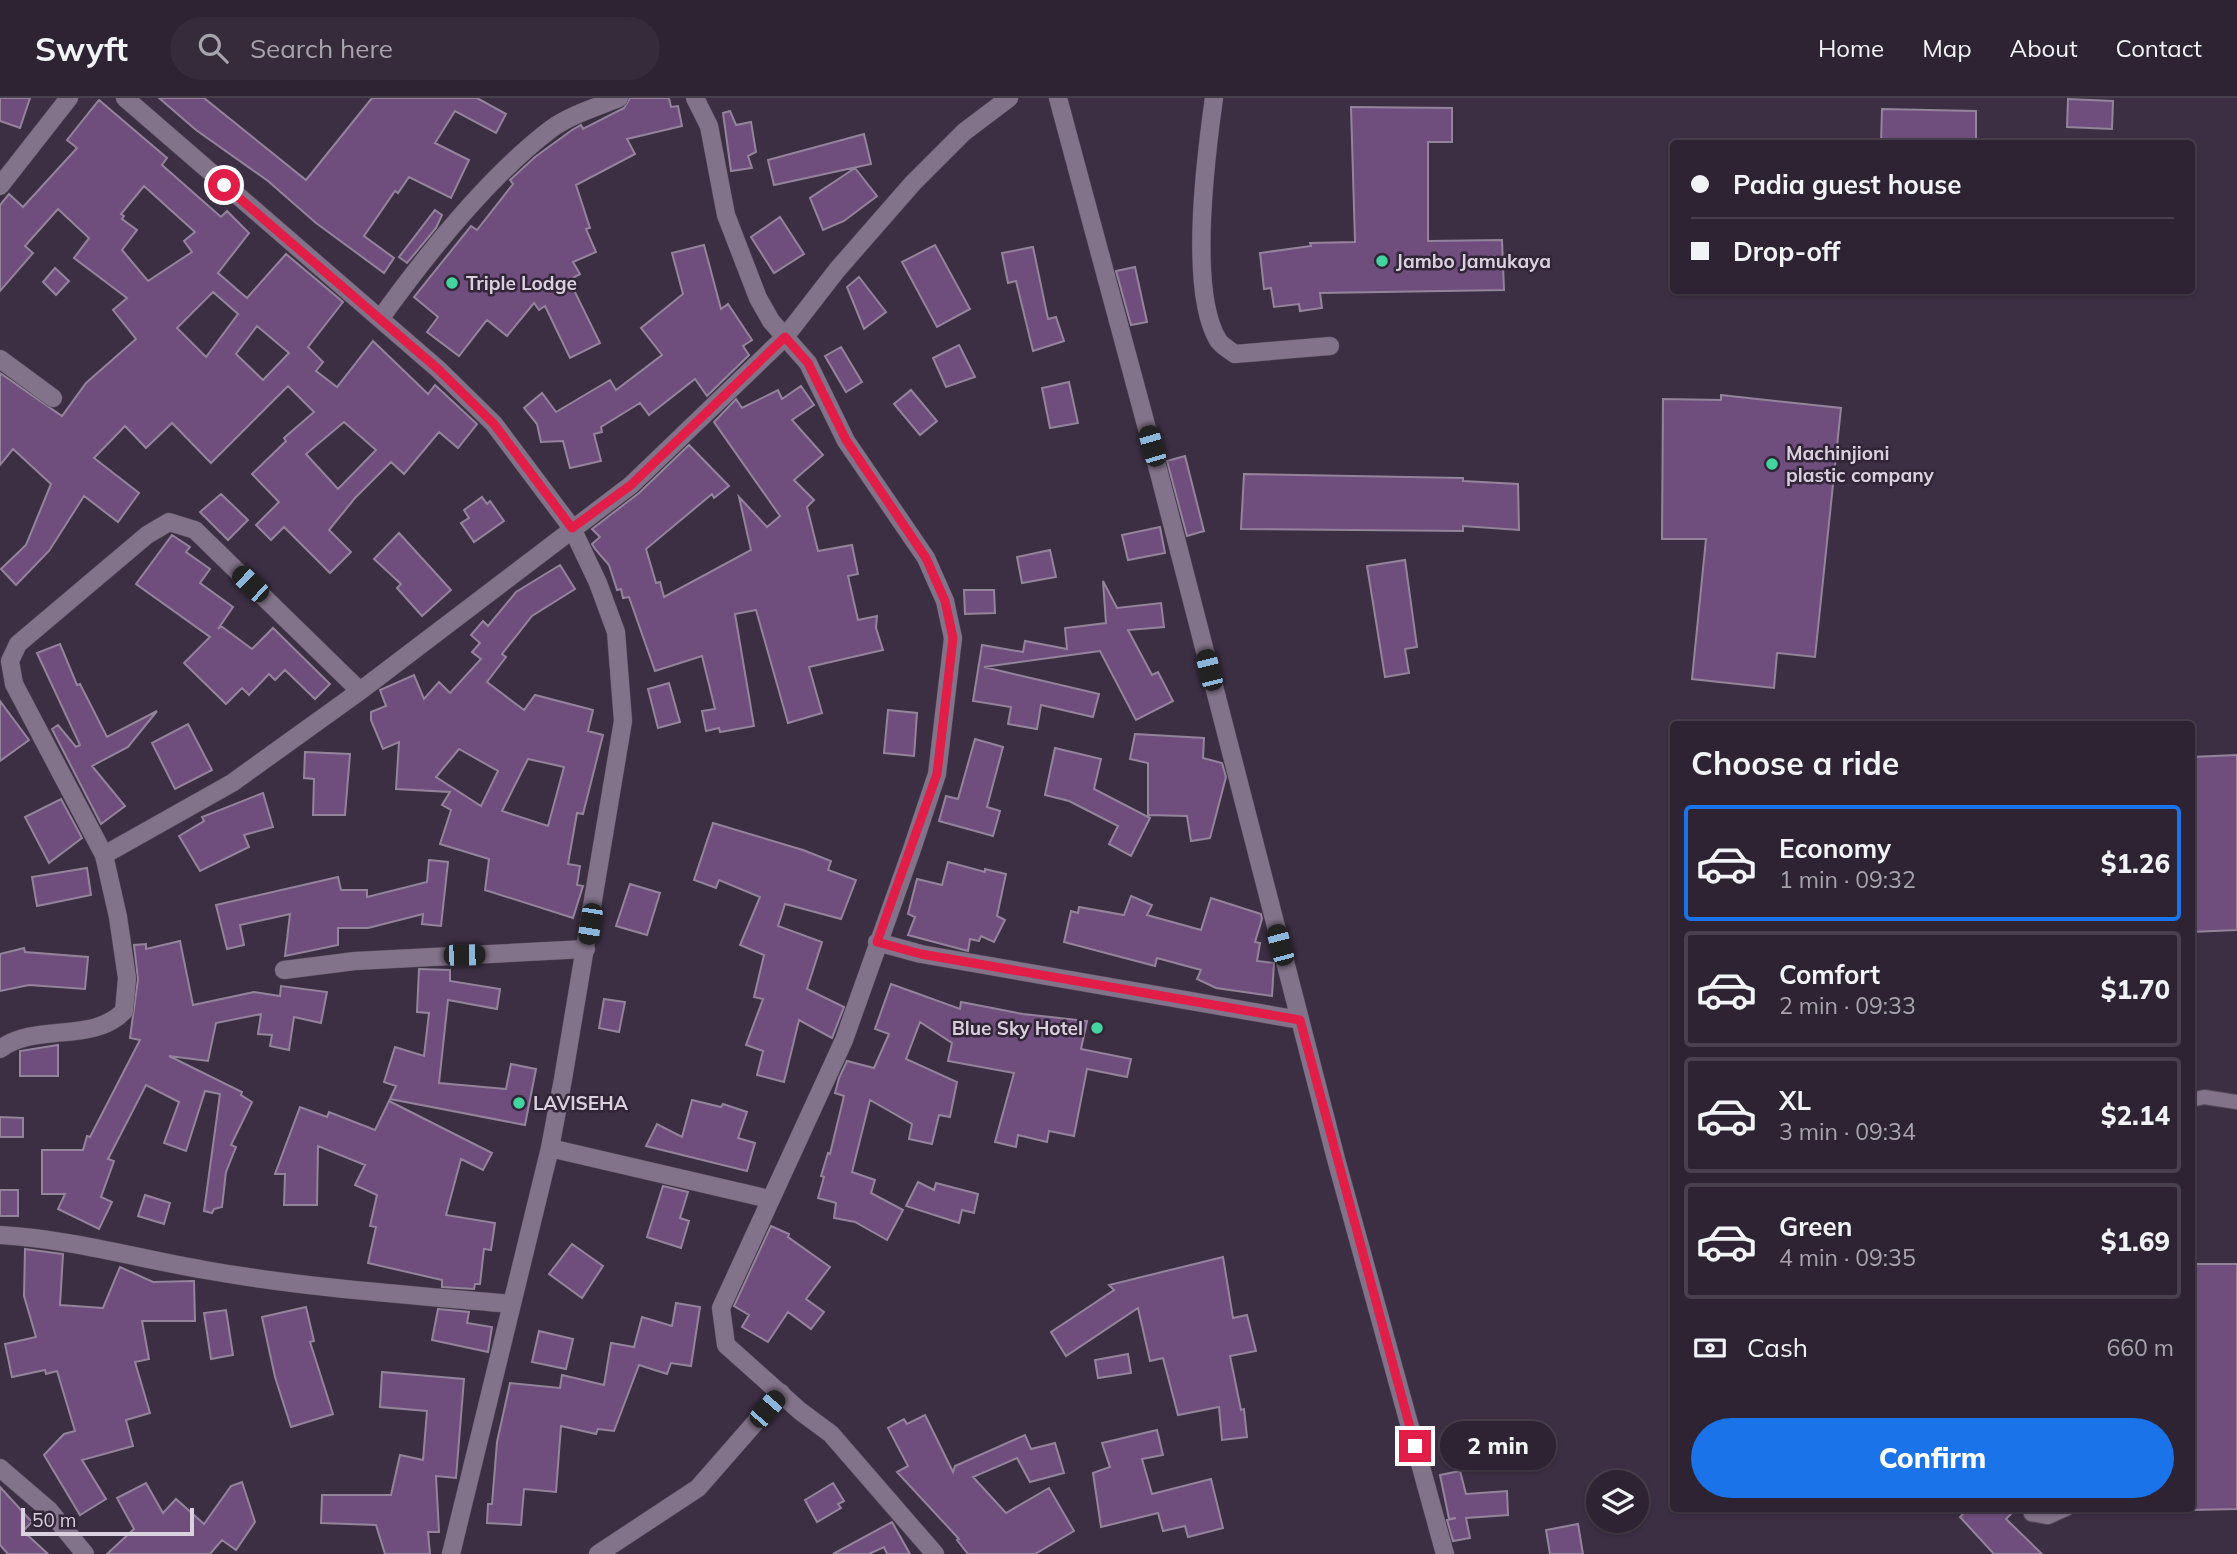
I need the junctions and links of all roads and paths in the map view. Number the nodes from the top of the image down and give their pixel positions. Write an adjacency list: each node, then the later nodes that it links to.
1 (69, 98): 8 (street)
2 (125, 98): 9 (street)
3 (619, 98): 9 (street)
4 (695, 98): 10 (street)
5 (1009, 98): 10 (street)
6 (1058, 98): 20 (street)
7 (1214, 98): 11 (street)
8 (0, 186)
9 (380, 319): 14 (street)
10 (785, 337): 14 (street); 17 (street)
11 (1330, 346)
12 (0, 359): 13 (street)
13 (53, 398)
14 (572, 528): 15 (street); 18 (street)
15 (360, 691): 16 (street); 16 (street)
16 (104, 855): 21 (street)
17 (877, 942): 20 (street); 25 (street)
18 (586, 949): 19 (street); 24 (street)
19 (284, 970)
20 (1300, 1020): 36 (street)
21 (0, 1049)
22 (2195, 1099): 23 (lane)
23 (2237, 1102)
24 (550, 1148): 25 (street); 27 (street)
25 (769, 1199): 28 (street)
26 (0, 1235): 27 (street)
27 (512, 1304): 33 (street)
28 (781, 1393): 34 (street); 35 (street)
29 (0, 1468): 32 (street)
30 (2059, 1512): 31 (lane)
31 (2031, 1514)
32 (85, 1554)
33 (451, 1554)
34 (598, 1554)
35 (935, 1554)
36 (1445, 1554)

